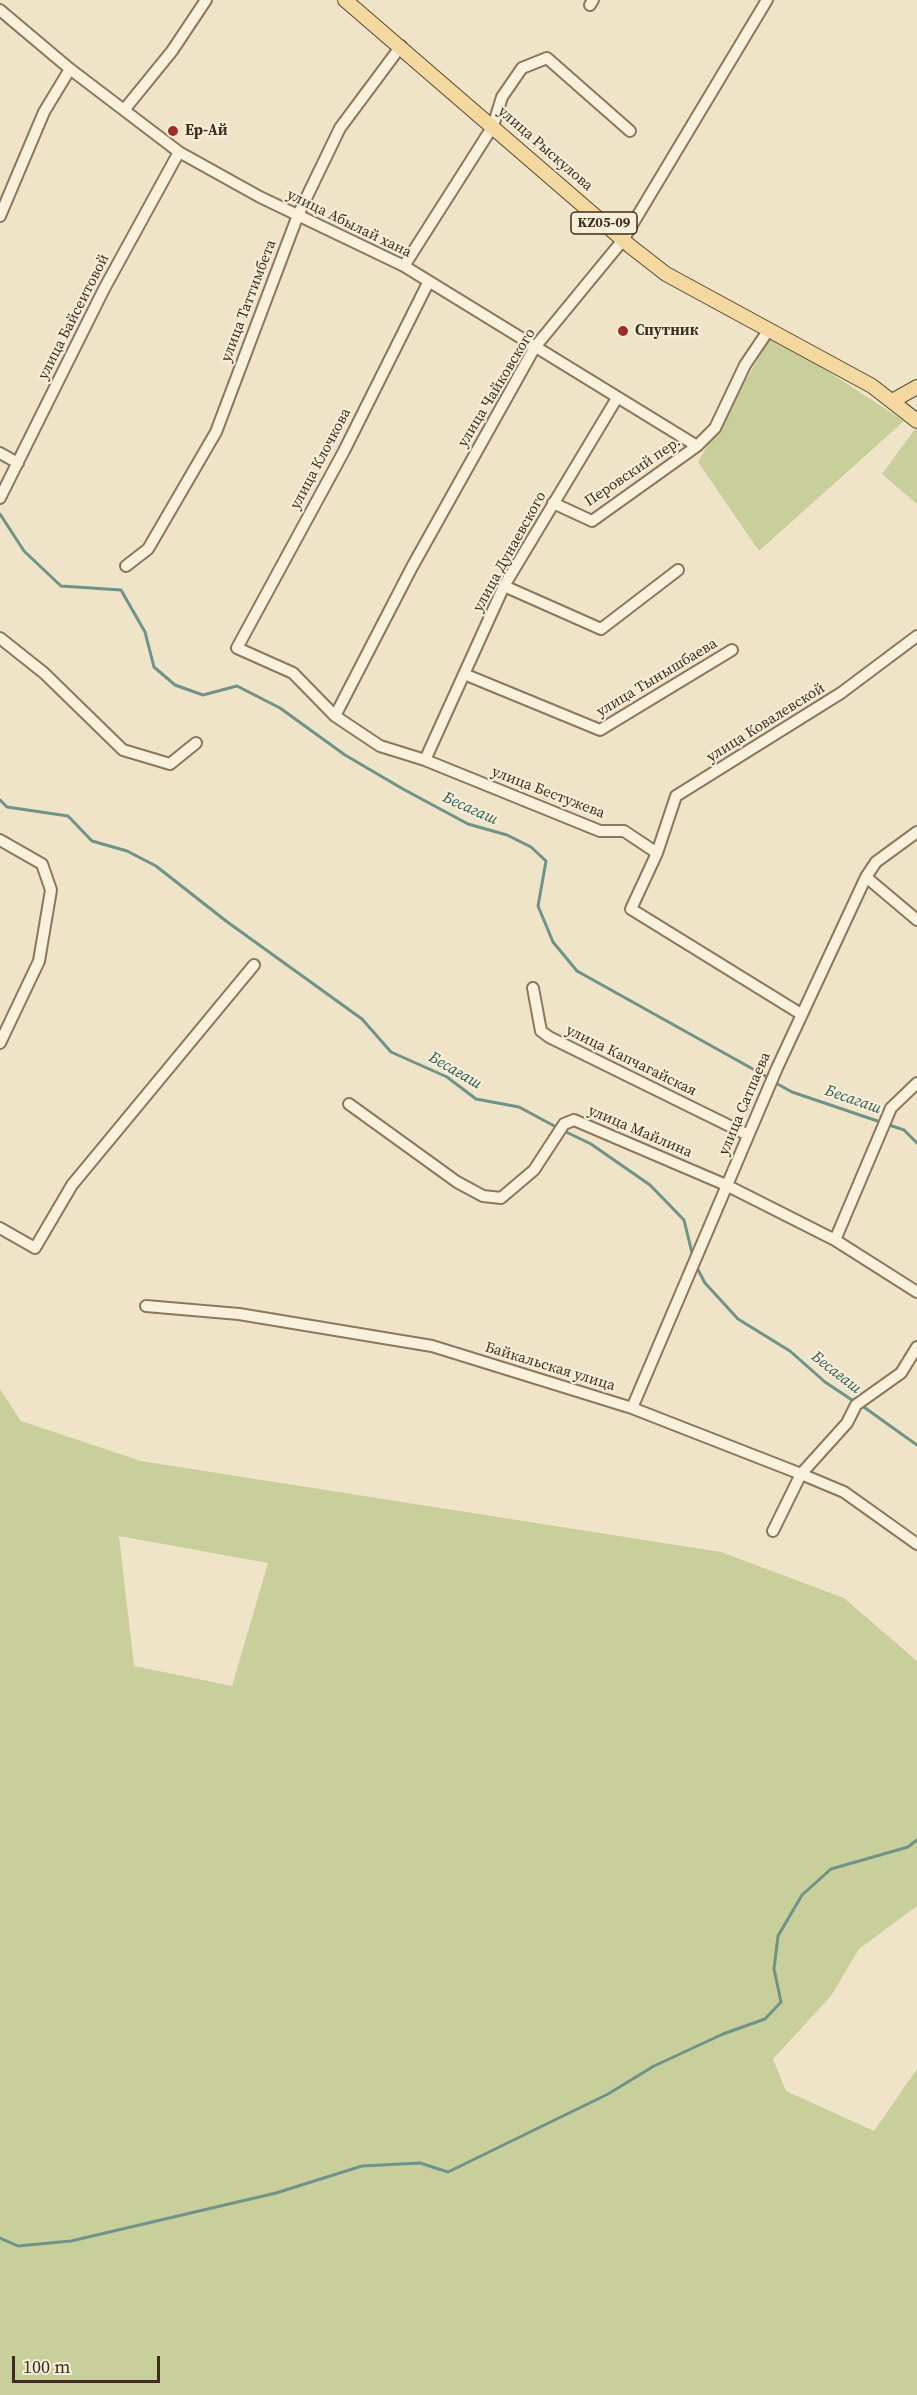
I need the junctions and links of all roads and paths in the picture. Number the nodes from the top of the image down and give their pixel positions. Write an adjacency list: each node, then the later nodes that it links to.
1 (206, 0): 7 (street)
2 (345, 0): 5 (main road, улица Рыскулова / KZ05-09)
3 (766, 0): 13 (street, улица Чайковского)
4 (0, 10): 6 (street, улица Абылай хана)
5 (401, 46): 8 (main road, улица Рыскулова / KZ05-09); 11 (street, улица Таттимбета)
6 (70, 69): 7 (street, улица Абылай хана); 12 (street)
7 (124, 110): 10 (street, улица Абылай хана)
8 (493, 126): 9 (street); 13 (main road, улица Рыскулова / KZ05-09); 14 (street)
9 (630, 131)
10 (179, 152): 11 (street, улица Абылай хана); 24 (street, улица Байсеитовой)
11 (298, 215): 14 (street, улица Абылай хана); 27 (street, улица Таттимбета)
12 (0, 216)
13 (623, 240): 16 (main road, улица Рыскулова / KZ05-09); 17 (street, улица Чайковского)
14 (404, 266): 15 (street, улица Абылай хана)
15 (428, 283): 17 (street, улица Абылай хана); 32 (street, улица Клочкова)
16 (768, 331): 20 (main road, улица Рыскулова / KZ05-09); 22 (street)
17 (536, 347): 19 (street, улица Абылай хана); 35 (street, улица Чайковского)
18 (917, 387): 20 (main road)
19 (617, 398): 22 (street, улица Абылай хана); 26 (street, улица Дунаевского)
20 (894, 400): 21 (main road, улица Рыскулова / KZ05-09)
21 (917, 421)
22 (697, 446): 26 (street, Перовский пер.)
23 (0, 453): 24 (street)
24 (18, 463): 25 (street, улица Байсеитовой)
25 (1, 496)
26 (553, 503): 29 (street, улица Дунаевского)
27 (126, 566)
28 (678, 570): 29 (street)
29 (504, 586): 34 (street, улица Дунаевского)
30 (917, 636): 40 (street, улица Ковалевской)
31 (0, 638): 36 (street)
32 (237, 648): 35 (street, улица Бестужева)
33 (732, 650): 34 (street, улица Тынышбаева)
34 (464, 674): 37 (street, улица Дунаевского)
35 (335, 716): 37 (street, улица Бестужева)
36 (196, 743)
37 (425, 760): 40 (street, улица Бестужева)
38 (917, 832): 41 (street, улица Сатпаева)
39 (0, 840): 46 (street)
40 (657, 853): 45 (street)
41 (866, 877): 42 (street); 45 (street, улица Сатпаева)
42 (917, 920)
43 (254, 965): 51 (street)
44 (533, 988): 49 (street, улица Капчагайская)
45 (801, 1014): 49 (street, улица Сатпаева)
46 (0, 1043)
47 (917, 1083): 52 (street)
48 (349, 1104): 50 (street, улица Майлина)
49 (748, 1135): 50 (street, улица Сатпаева)
50 (726, 1185): 52 (street, улица Майлина); 56 (street, улица Сатпаева)
51 (0, 1228)
52 (835, 1240): 53 (street, улица Майлина)
53 (917, 1292)
54 (146, 1306): 56 (street, Байкальская улица)
55 (917, 1347): 57 (street)
56 (632, 1408): 57 (street, Байкальская улица)
57 (801, 1474): 58 (street); 59 (street, Байкальская улица)
58 (773, 1531)
59 (917, 1544)

